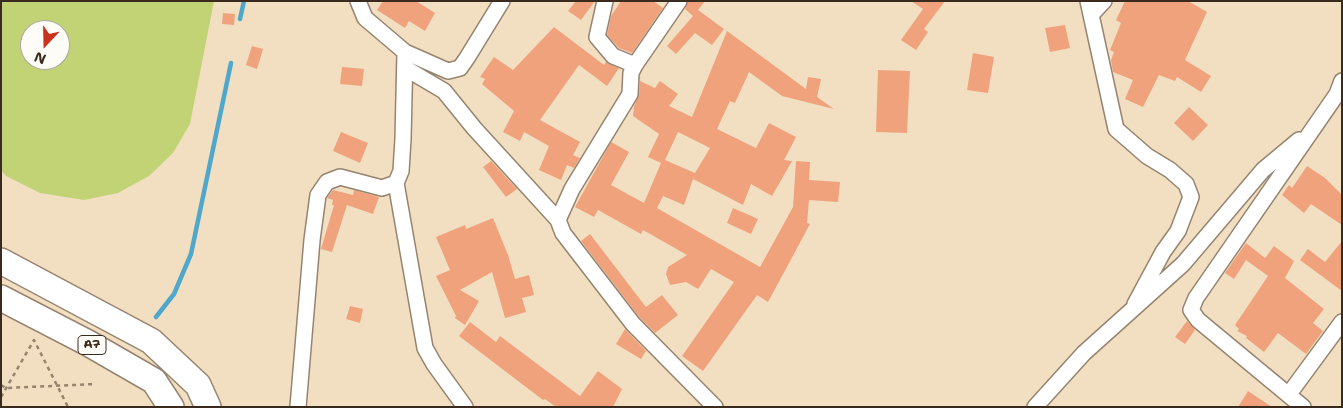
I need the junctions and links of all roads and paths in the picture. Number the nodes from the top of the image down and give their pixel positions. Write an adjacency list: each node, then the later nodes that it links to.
1 (502, 1): 7 (street)
2 (605, 1): 8 (street)
3 (679, 1): 8 (street)
4 (1104, 1): 6 (street)
5 (359, 2): 7 (street)
6 (1089, 8): 16 (street)
7 (405, 52): 9 (street)
8 (635, 65): 13 (street)
9 (405, 68): 12 (street); 13 (street)
10 (1340, 91): 11 (street)
11 (1314, 127): 16 (street); 22 (street)
12 (396, 183): 27 (street); 28 (street)
13 (558, 220): 29 (street)
14 (1, 261): 26 (highway, A7)
15 (1, 298): 25 (highway, A7)
16 (1130, 314): 30 (street)
17 (1342, 322): 22 (street)
18 (96, 384): 20 (path)
19 (1, 385): 21 (path)
20 (58, 386): 21 (path); 21 (path); 24 (path)
21 (6, 388): 23 (path)
22 (1289, 394): 31 (street)
23 (1, 397)
24 (68, 407)
25 (171, 407)
26 (208, 407)
27 (298, 407)
28 (465, 407)
29 (715, 407)
30 (1034, 407)
31 (1302, 407)

